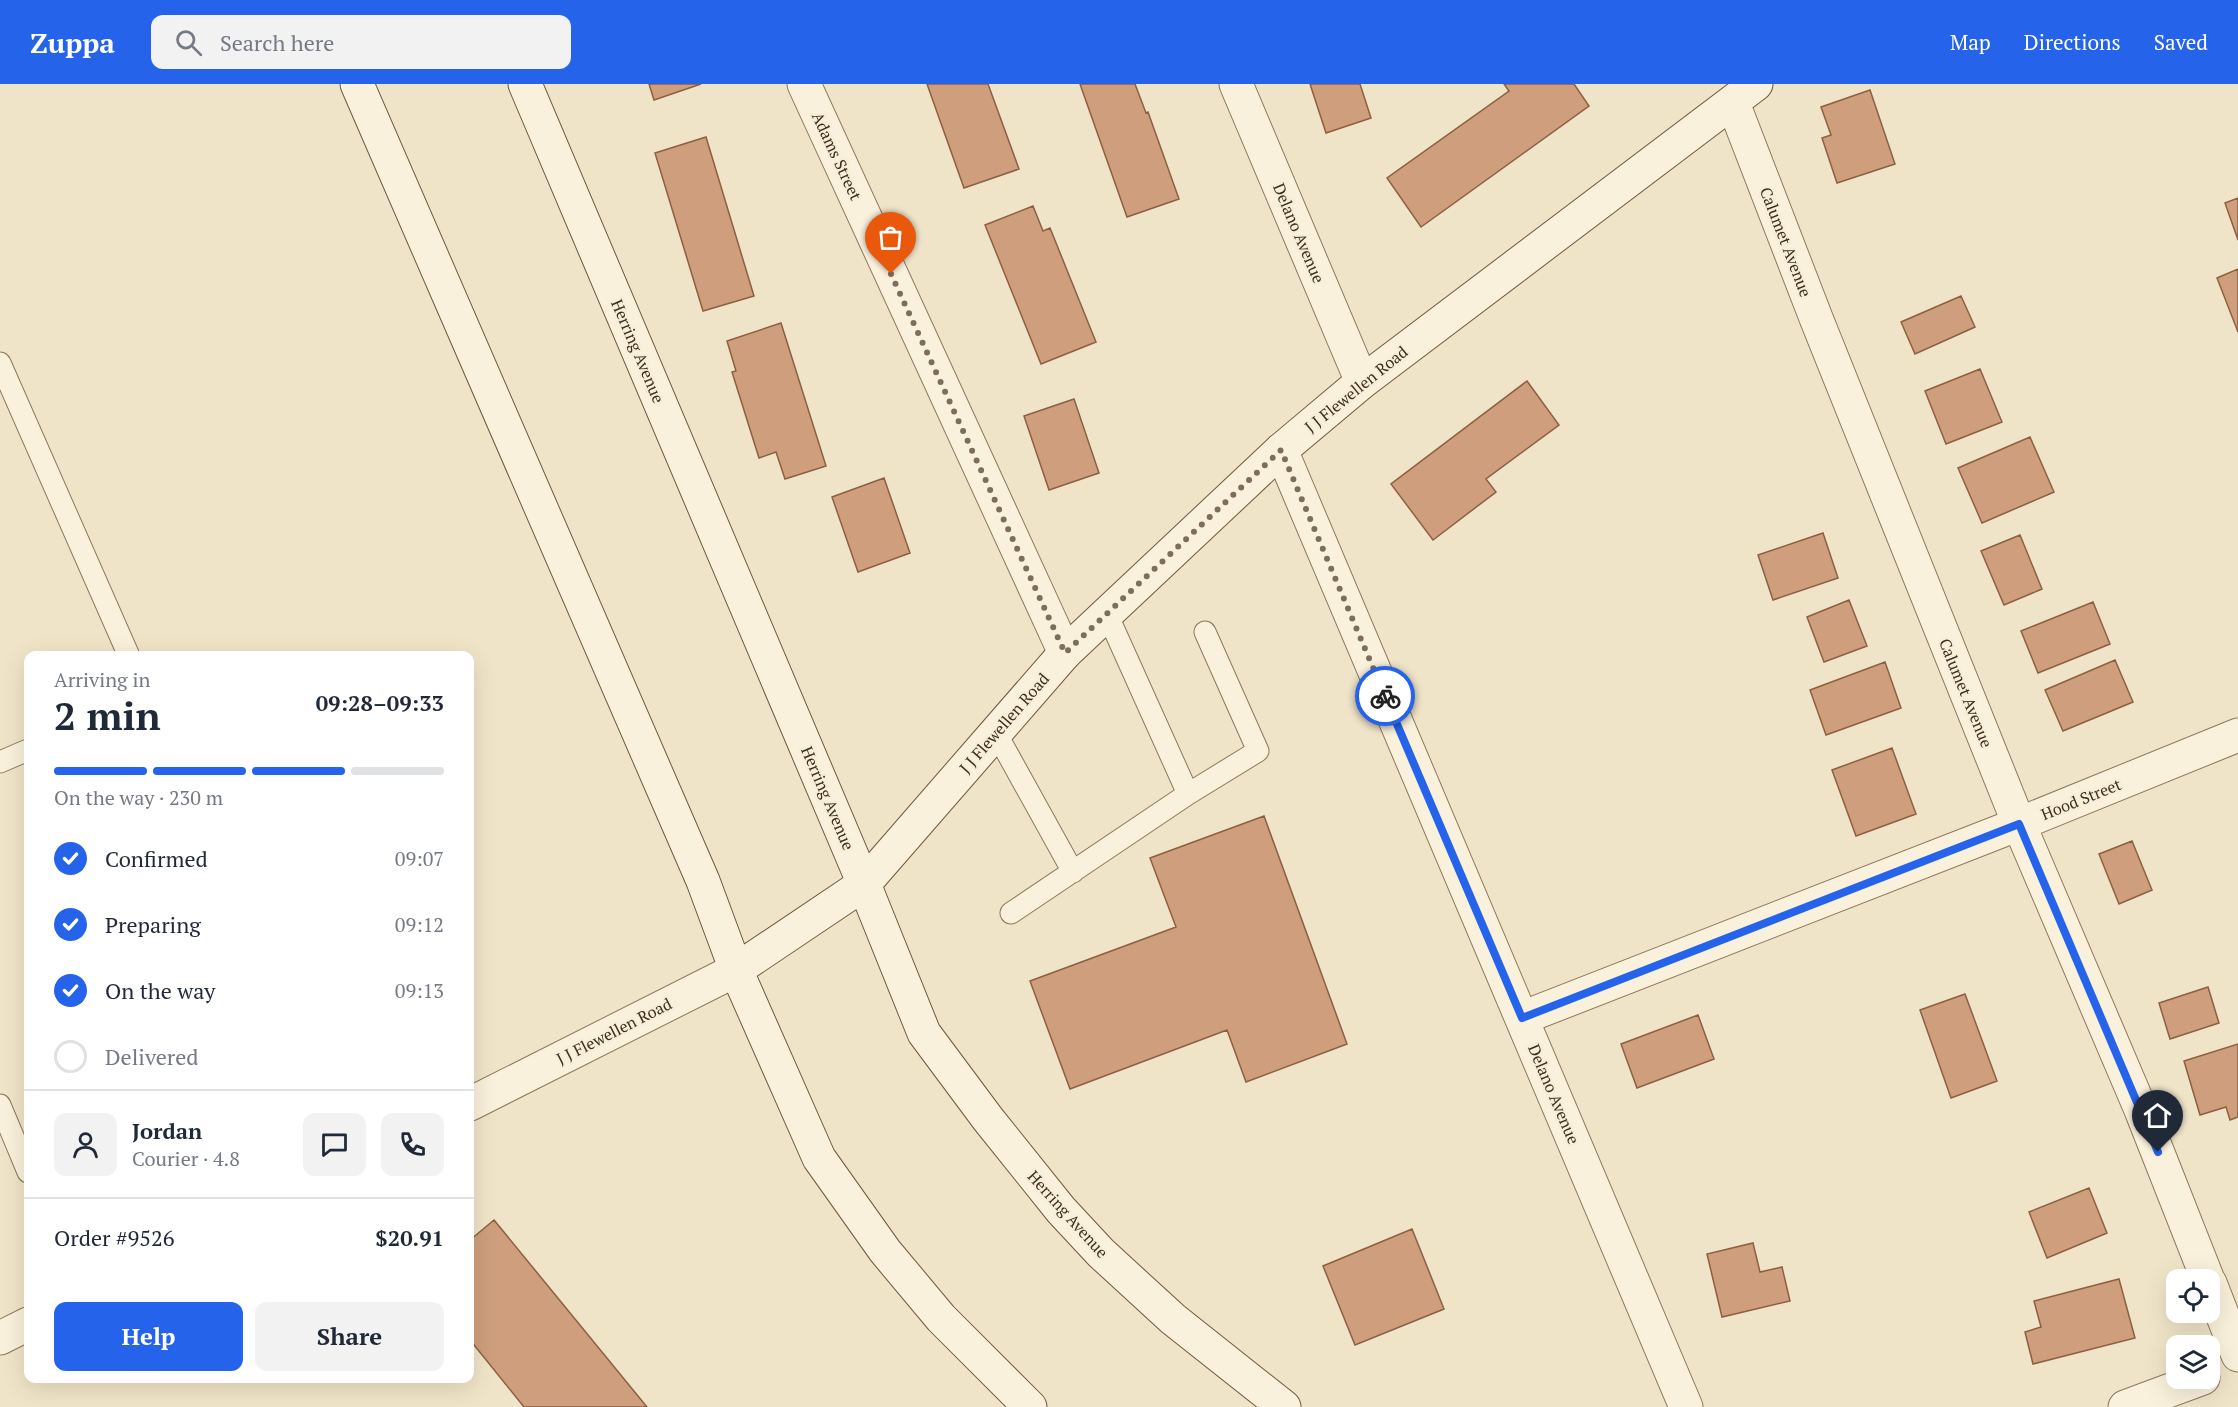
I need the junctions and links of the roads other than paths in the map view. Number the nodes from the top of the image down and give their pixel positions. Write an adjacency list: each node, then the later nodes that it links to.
1 (357, 84): 22 (street)
2 (525, 84): 20 (street, Herring Avenue)
3 (804, 84): 12 (street, Adams Street)
4 (1236, 84): 7 (street, Delano Avenue)
5 (1744, 94): 7 (street, J J Flewellen Road); 18 (street, Calumet Avenue)
6 (0, 363): 11 (lane)
7 (1362, 382): 8 (street, J J Flewellen Road)
8 (1281, 450): 9 (street, J J Flewellen Road); 23 (street, Delano Avenue)
9 (1107, 614): 12 (street, J J Flewellen Road); 17 (lane)
10 (1205, 632): 17 (lane)
11 (127, 651)
12 (1065, 653): 13 (street, J J Flewellen Road)
13 (996, 732): 19 (lane); 20 (street, J J Flewellen Road)
14 (2238, 735): 18 (street, Hood Street)
15 (24, 752): 16 (lane)
16 (0, 762)
17 (1188, 794): 19 (lane)
18 (2019, 824): 23 (street, Hood Street); 27 (street, Calumet Avenue)
19 (1073, 872): 21 (lane)
20 (864, 884): 22 (street, J J Flewellen Road); 36 (street, Herring Avenue)
21 (1011, 913)
22 (736, 970): 24 (street, J J Flewellen Road); 35 (street)
23 (1522, 1018): 37 (street, Delano Avenue)
24 (474, 1102)
25 (0, 1105): 26 (lane)
26 (24, 1162)
27 (2204, 1269)
28 (2220, 1309): 31 (street, Calumet Avenue)
29 (24, 1326): 30 (street)
30 (0, 1338)
31 (2238, 1355)
32 (2238, 1366): 33 (street)
33 (2220, 1372)
34 (2173, 1389): 38 (street)
35 (1030, 1407)
36 (1284, 1407)
37 (1686, 1407)
38 (2125, 1407)

